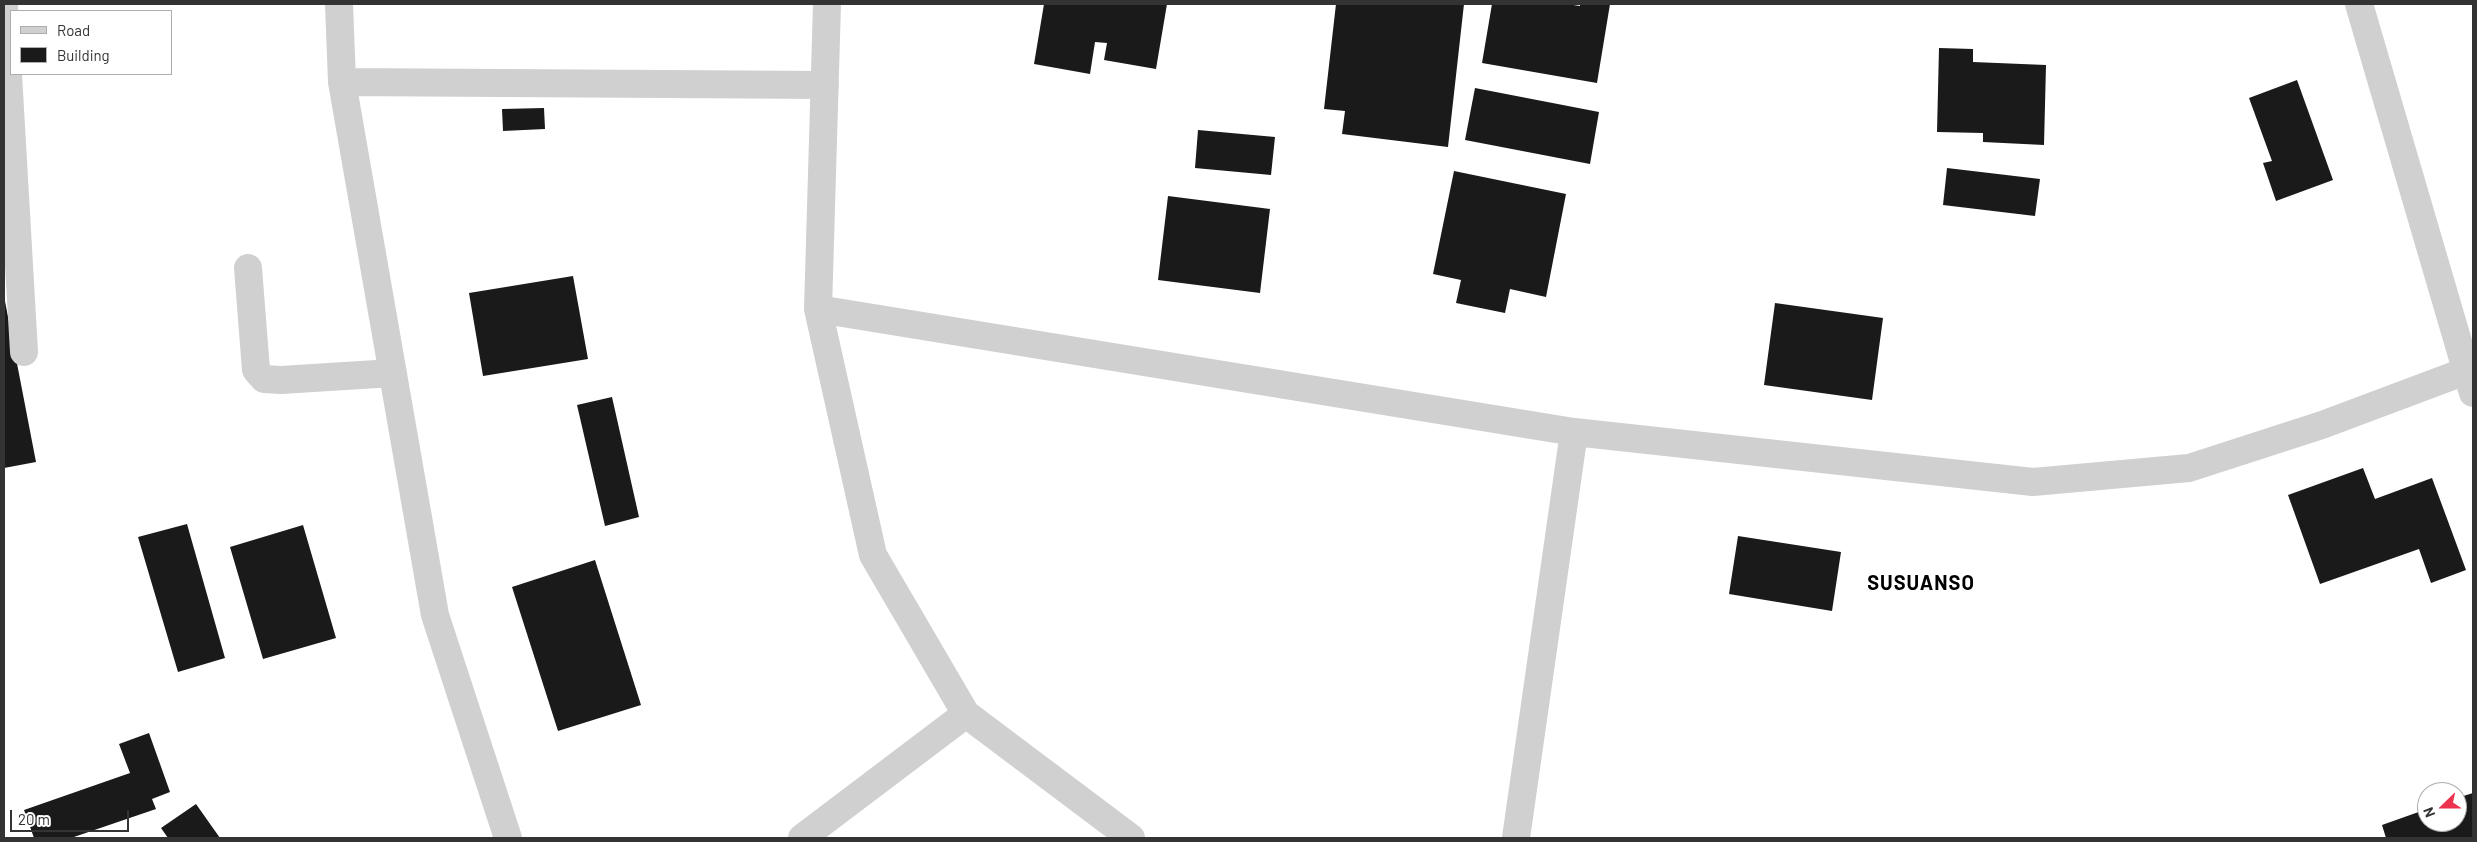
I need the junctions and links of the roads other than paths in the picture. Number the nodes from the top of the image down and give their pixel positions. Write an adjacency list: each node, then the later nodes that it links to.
1 (339, 4): 5 (street)
2 (827, 4): 6 (street)
3 (2359, 4): 11 (street)
4 (4, 5): 9 (street)
5 (342, 82): 6 (street); 10 (street)
6 (825, 85): 8 (street)
7 (248, 268): 10 (street)
8 (818, 309): 12 (street); 13 (street)
9 (24, 352)
10 (393, 373): 14 (street)
11 (2470, 382): 12 (street)
12 (1574, 432): 17 (street)
13 (966, 714): 15 (street); 16 (street)
14 (508, 838)
15 (802, 838)
16 (1131, 838)
17 (1516, 838)

